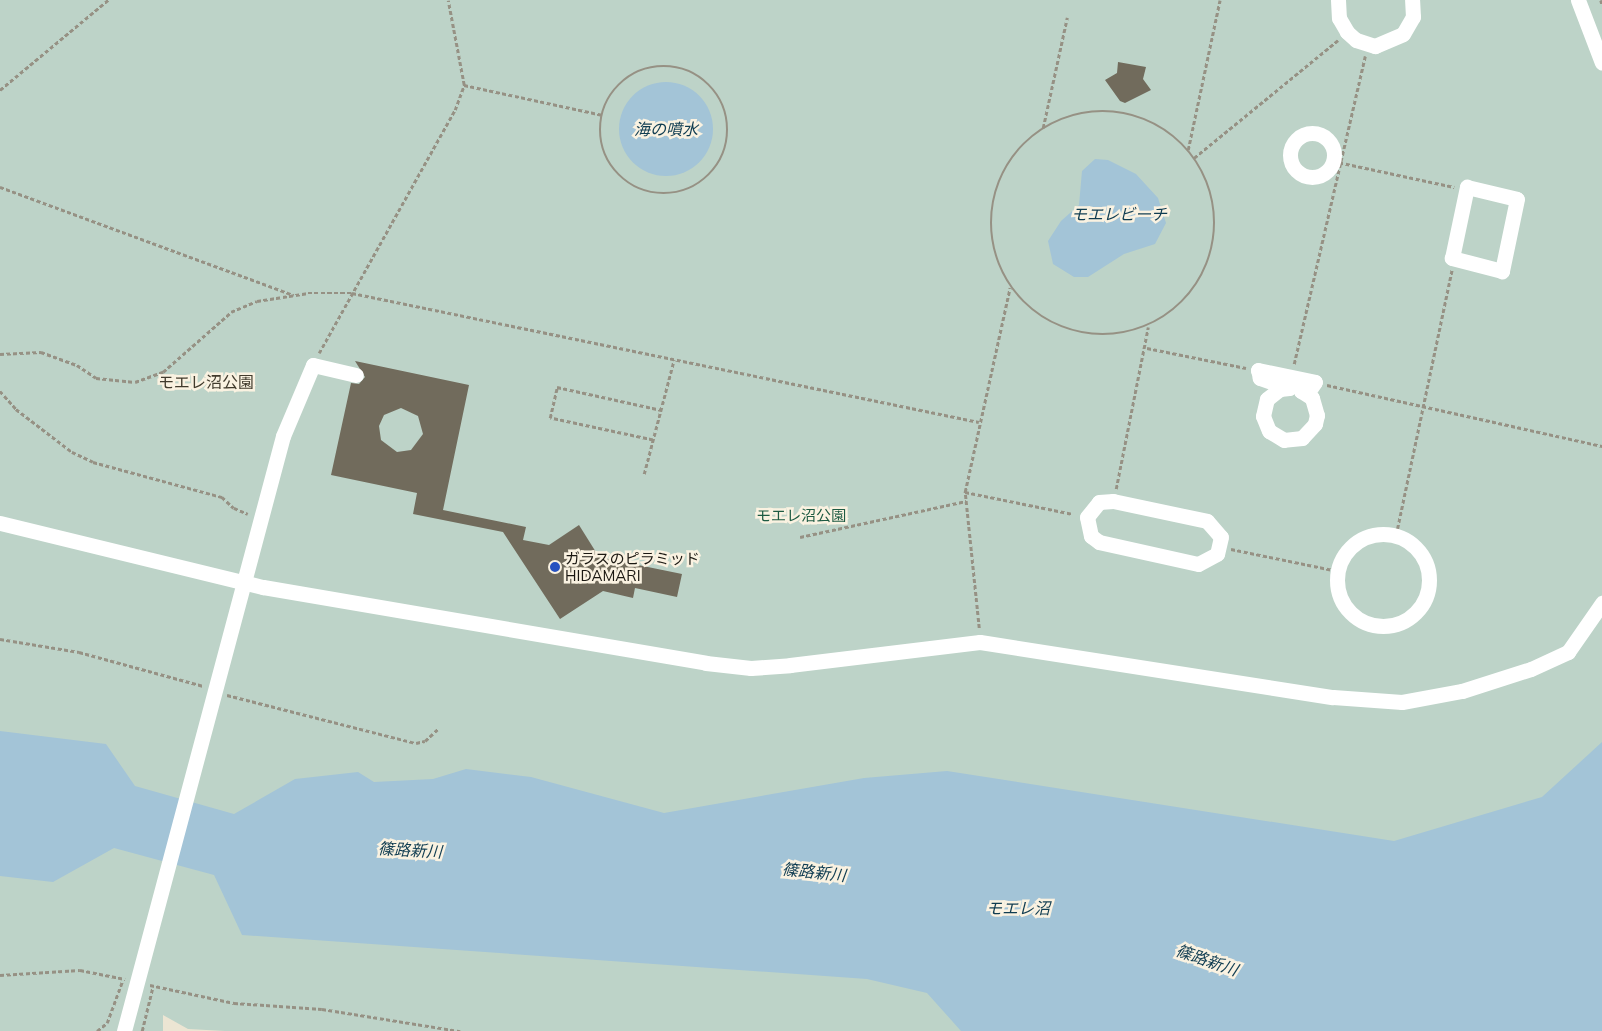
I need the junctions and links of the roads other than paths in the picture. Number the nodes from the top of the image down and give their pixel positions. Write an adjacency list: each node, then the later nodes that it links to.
1 (1338, 0): 2 (street)
2 (1412, 0)
3 (1578, 0): 4 (street)
4 (1602, 63)
5 (1467, 190): 5 (street)
6 (356, 375): 11 (street)
7 (1315, 382): 7 (street)
8 (0, 523): 11 (street)
9 (1396, 535): 9 (street)
10 (1220, 546): 10 (street)
11 (244, 582): 12 (street); 13 (street)
12 (1602, 603)
13 (124, 1031)

